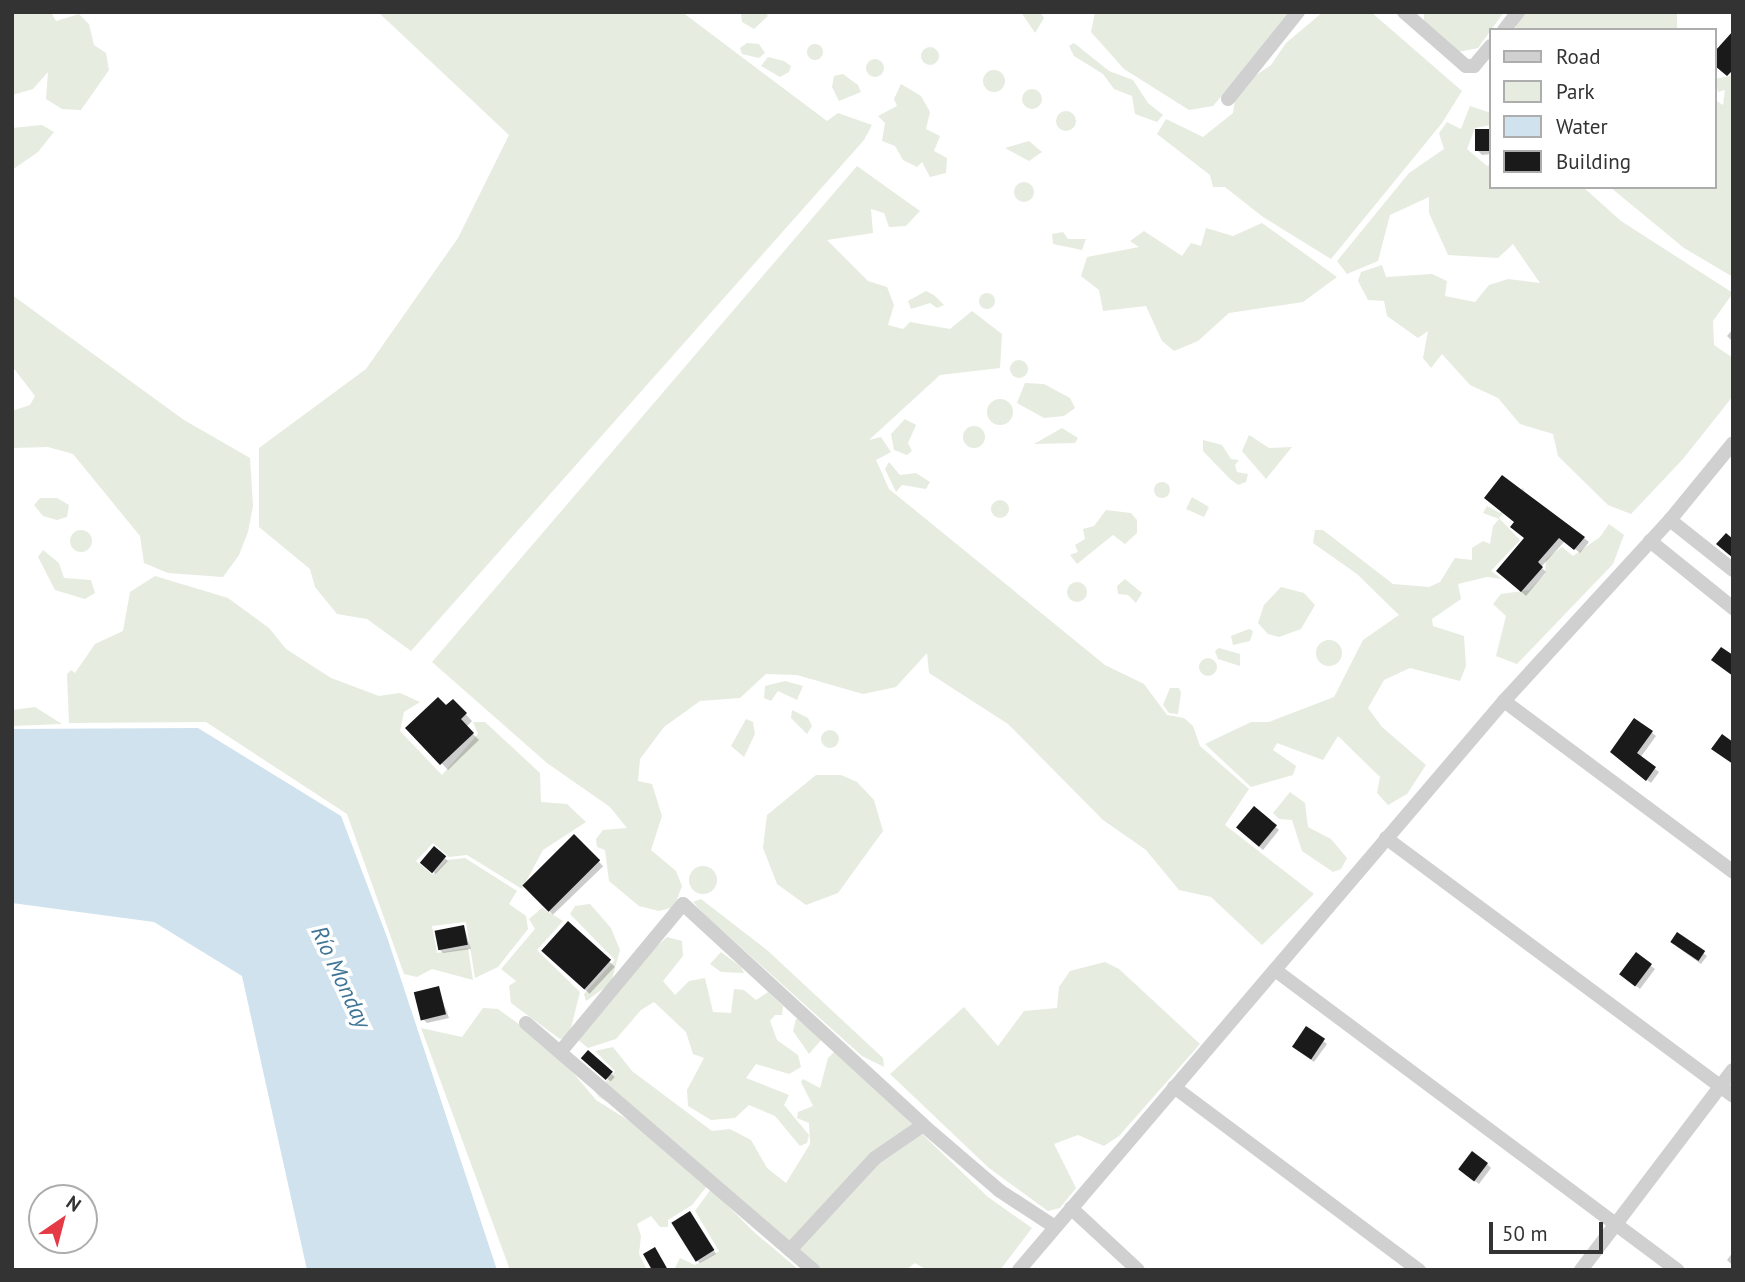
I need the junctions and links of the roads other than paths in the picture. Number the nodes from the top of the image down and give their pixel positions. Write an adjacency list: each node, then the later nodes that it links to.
1 (1298, 12): 6 (street)
2 (1404, 12): 5 (street)
3 (1518, 12): 4 (street)
4 (1506, 28)
5 (1490, 47)
6 (1228, 99)
7 (1733, 443): 8 (street)
8 (1670, 520): 9 (street); 10 (street)
9 (1650, 541): 11 (street); 12 (street)
10 (1733, 570)
11 (1733, 608)
12 (1504, 701): 13 (street); 14 (street)
13 (1387, 838): 15 (street); 20 (street)
14 (1733, 872)
15 (1275, 970): 19 (street); 24 (street)
16 (526, 1023): 17 (street)
17 (561, 1051): 22 (street); 26 (street)
18 (1733, 1070): 20 (street)
19 (1174, 1087): 23 (street); 30 (street)
20 (1720, 1087): 21 (street); 24 (street)
21 (1733, 1096)
22 (923, 1125): 25 (street); 26 (street)
23 (1071, 1208): 25 (street); 29 (street)
24 (1616, 1224): 31 (street); 32 (street)
25 (1055, 1227): 28 (street)
26 (790, 1250): 27 (street)
27 (813, 1270)
28 (1018, 1270)
29 (1138, 1270)
30 (1419, 1270)
31 (1581, 1270)
32 (1677, 1270)

